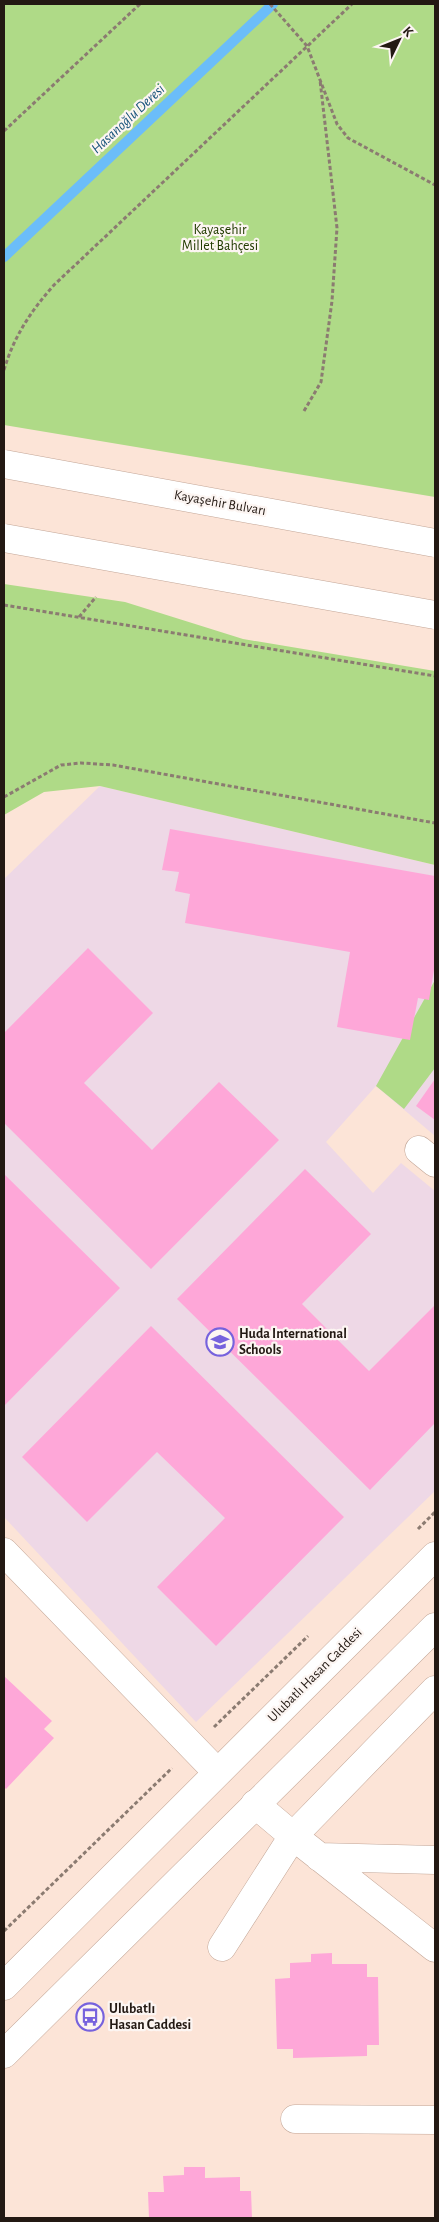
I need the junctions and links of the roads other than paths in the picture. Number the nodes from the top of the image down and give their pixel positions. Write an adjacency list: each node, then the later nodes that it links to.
1 (4, 464): 3 (main road, Kayaşehir Bulvarı, bridge)
2 (4, 538): 4 (main road, bridge)
3 (435, 543)
4 (435, 615)
5 (4, 1552): 9 (main road)
6 (435, 1556): 9 (main road, Ulubatlı Hasan Caddesi)
7 (435, 1627): 10 (main road)
8 (435, 1690): 11 (main road)
9 (217, 1772): 16 (main road, Ulubatlı Hasan Caddesi)
10 (255, 1804): 11 (main road); 17 (main road)
11 (293, 1836): 12 (main road); 14 (main road)
12 (319, 1857): 13 (main road); 15 (main road)
13 (435, 1860)
14 (222, 1947)
15 (435, 1948)
16 (4, 1986)
17 (4, 2054)
18 (295, 2120): 19 (main road)
19 (435, 2120)

